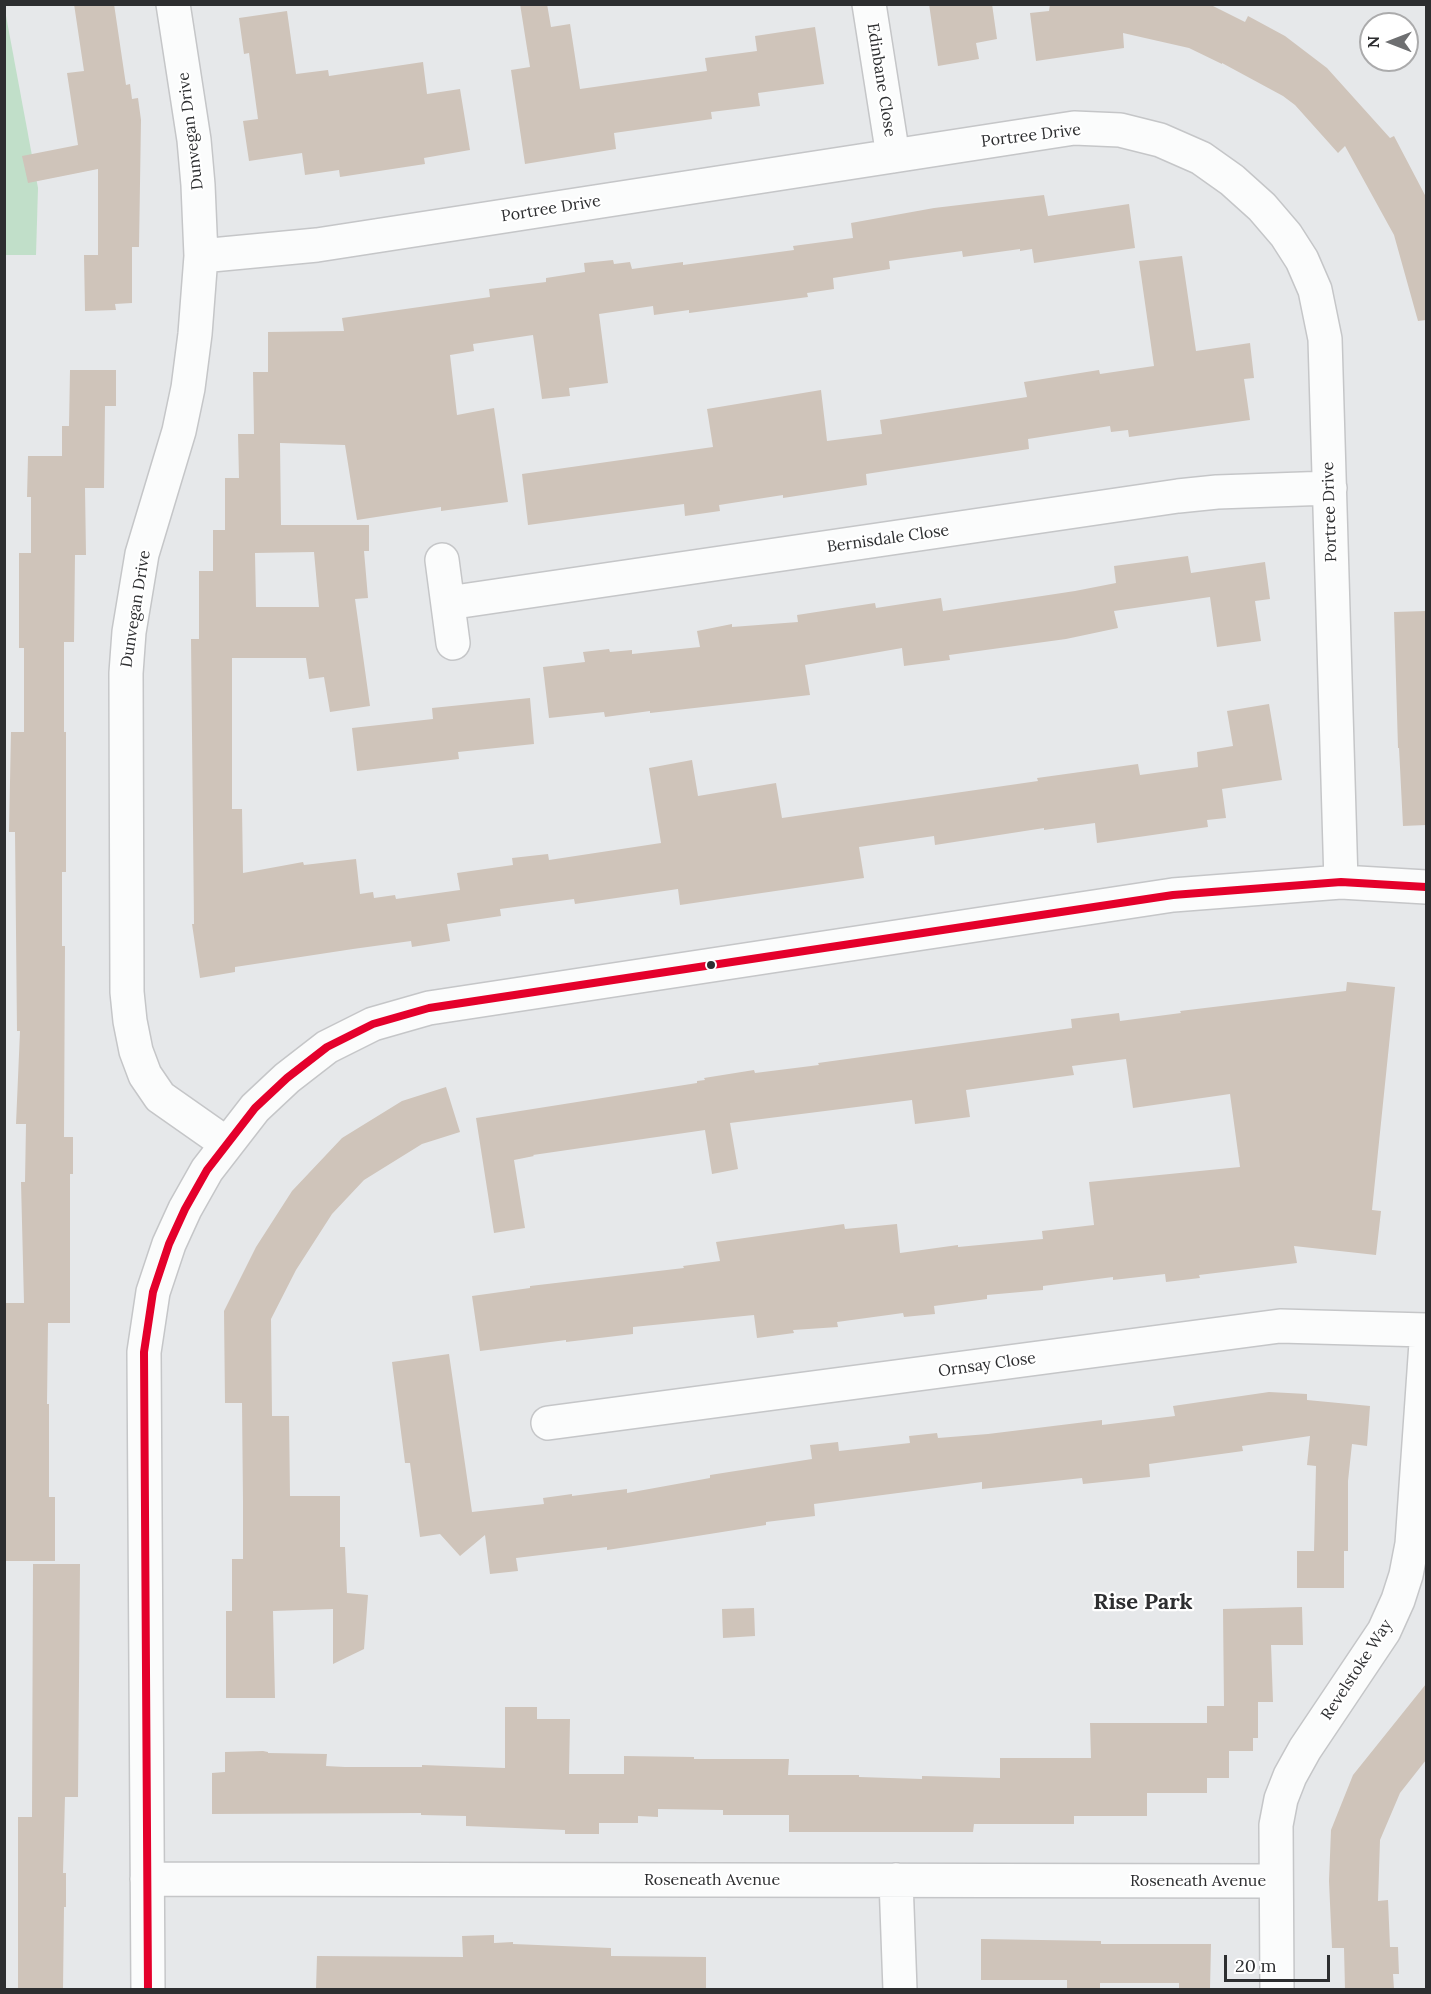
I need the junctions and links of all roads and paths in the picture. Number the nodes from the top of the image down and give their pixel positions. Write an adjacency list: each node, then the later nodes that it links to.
1 (173, 4): 4 (street, Dunvegan Drive)
2 (869, 4): 3 (street, Edinbane Close)
3 (893, 156): 4 (street, Portree Drive); 5 (street, Portree Drive)
4 (201, 256): 11 (street, Dunvegan Drive)
5 (1330, 488): 7 (street, Bernisdale Close); 9 (street, Portree Drive)
6 (442, 560): 7 (street)
7 (448, 603): 8 (street)
8 (453, 643)
9 (1341, 882): 10 (street); 11 (street)
10 (1426, 887)
11 (227, 1144): 15 (street)
12 (1426, 1330): 14 (street, Ornsay Close)
13 (1426, 1343): 17 (street, Revelstoke Way)
14 (548, 1423)
15 (147, 1879): 16 (street, Roseneath Avenue); 18 (street)
16 (896, 1880): 17 (street, Roseneath Avenue); 19 (street)
17 (1276, 1881): 20 (street, Revelstoke Way)
18 (148, 1989)
19 (900, 1989)
20 (1277, 1989)

